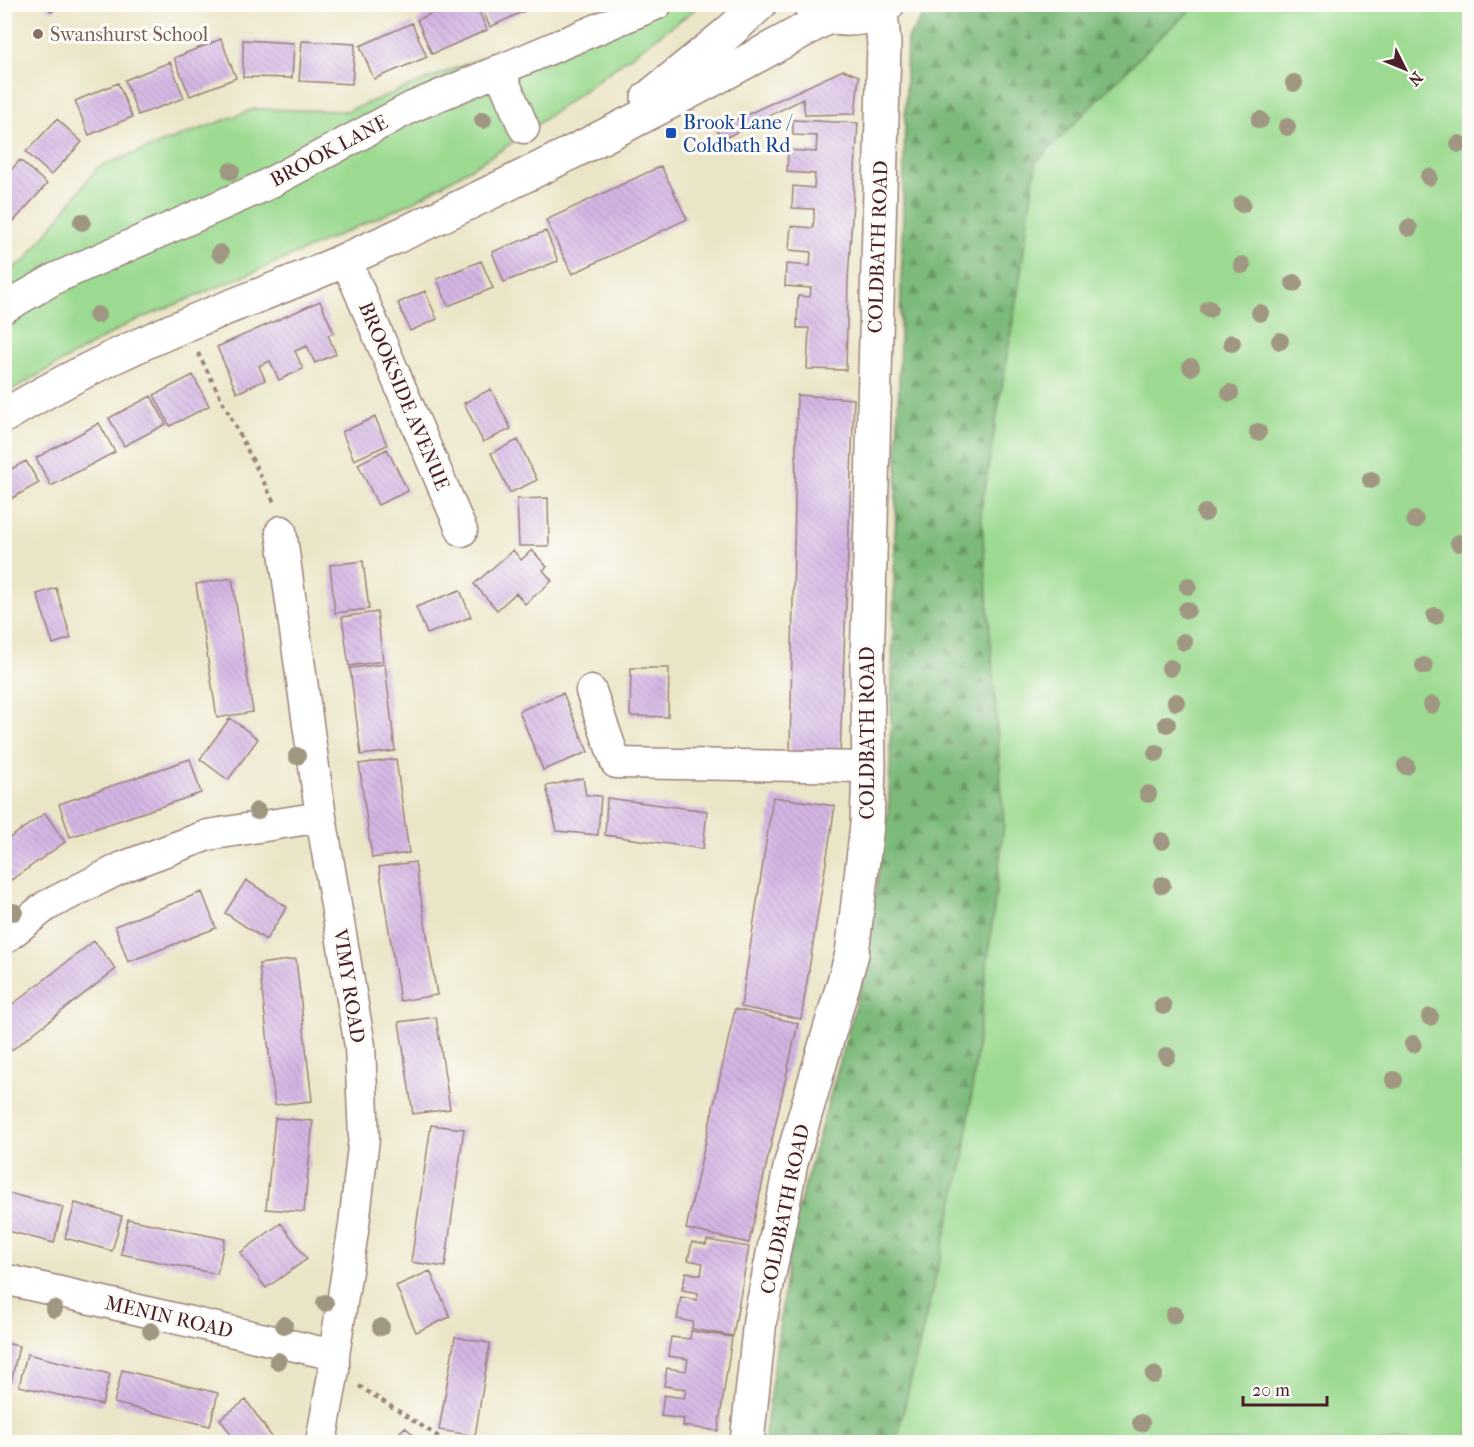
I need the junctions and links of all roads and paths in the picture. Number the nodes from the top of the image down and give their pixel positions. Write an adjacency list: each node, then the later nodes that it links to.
1 (657, 4): 5 (street, BROOK LANE)
2 (760, 4): 7 (main road)
3 (884, 8): 4 (main road); 15 (main road, COLDBATH ROAD)
4 (819, 11): 7 (main road)
5 (499, 70): 6 (street); 9 (street, BROOK LANE)
6 (524, 128)
7 (588, 146): 8 (main road)
8 (346, 260): 10 (main road); 13 (street, BROOKSIDE AVENUE)
9 (4, 308)
10 (184, 325): 11 (main road); 12 (path)
11 (4, 416)
12 (281, 531): 16 (street, VIMY ROAD)
13 (462, 531)
14 (591, 691): 15 (street)
15 (868, 767): 22 (main road, COLDBATH ROAD)
16 (321, 817): 17 (street); 19 (street, VIMY ROAD)
17 (4, 939)
18 (4, 1279): 19 (street, MENIN ROAD)
19 (334, 1362): 20 (street, VIMY ROAD); 21 (path)
20 (321, 1443)
21 (447, 1443)
22 (747, 1443)

